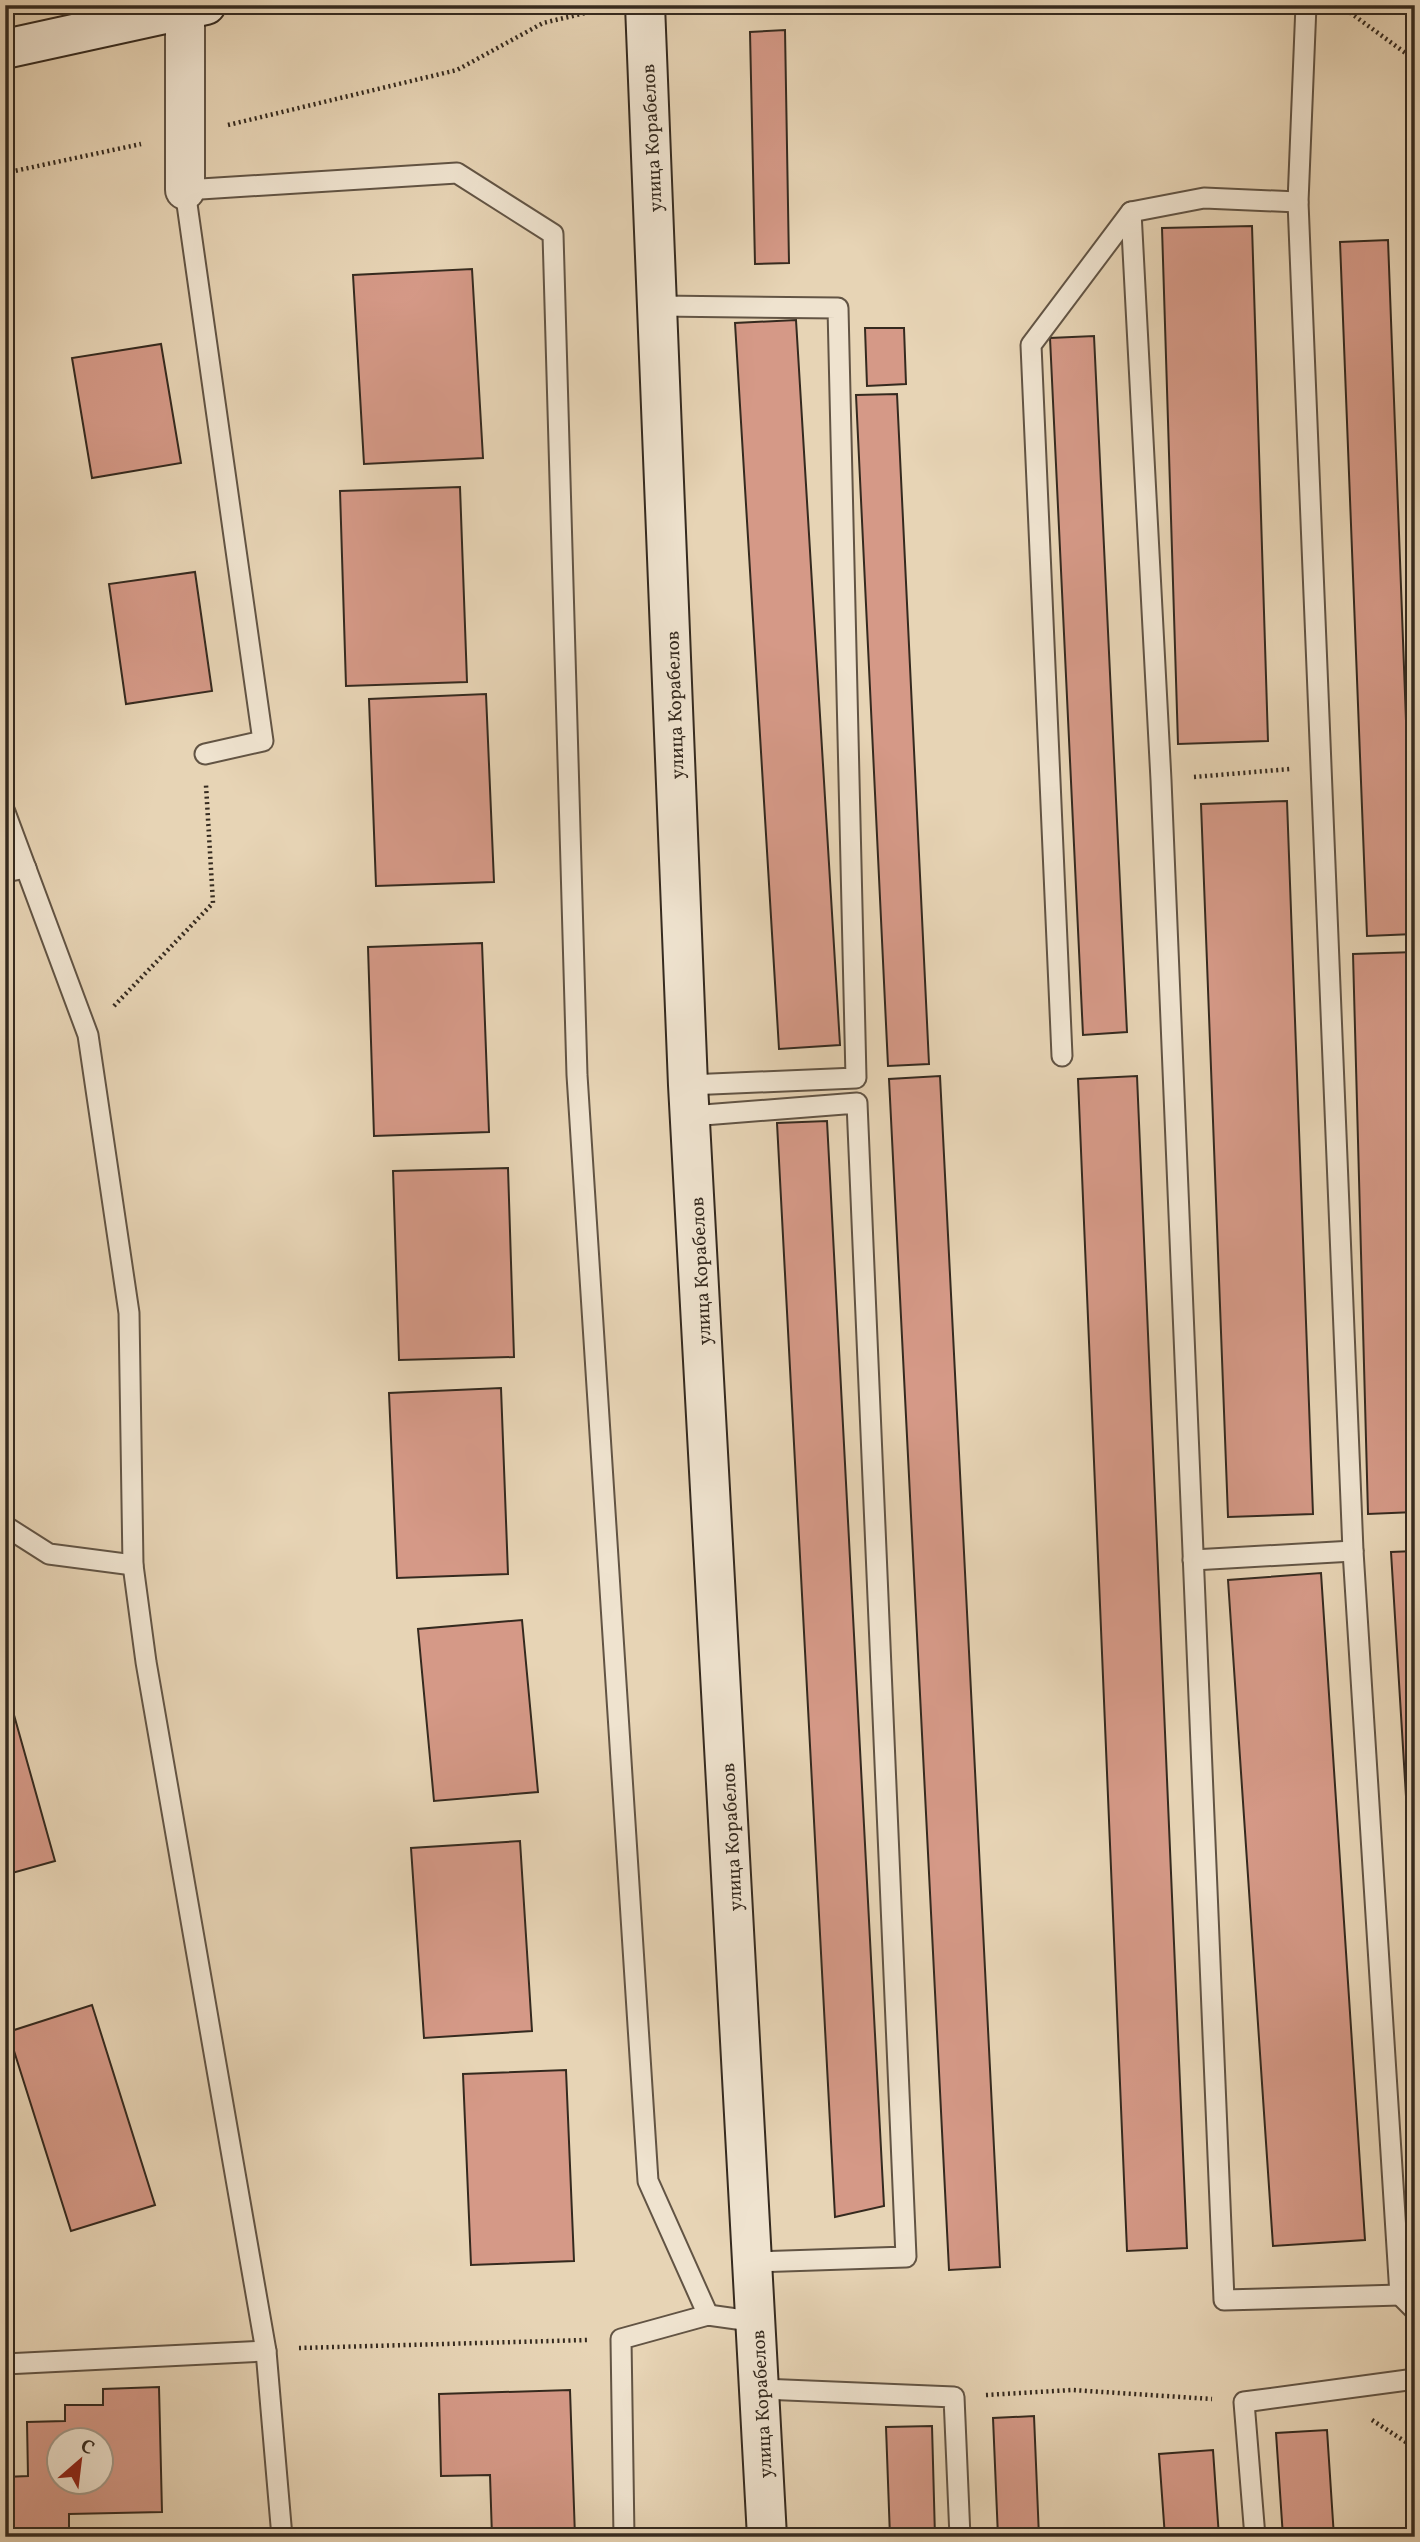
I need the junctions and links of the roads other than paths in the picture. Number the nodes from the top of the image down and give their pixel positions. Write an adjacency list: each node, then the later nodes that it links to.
1 (645, 5): 8 (street, улица Корабелов)
2 (1306, 5): 6 (lane)
3 (195, 8): 4 (street); 5 (street)
4 (5, 49)
5 (185, 190): 9 (lane); 22 (lane)
6 (1298, 202): 7 (lane); 16 (lane)
7 (1131, 212): 13 (lane); 17 (lane)
8 (659, 306): 14 (street, улица Корабелов); 14 (lane)
9 (205, 754)
10 (5, 812): 11 (lane)
11 (26, 868): 12 (lane); 18 (lane)
12 (5, 872)
13 (1062, 1056)
14 (690, 1101): 19 (street, улица Корабелов); 19 (lane)
15 (5, 1526): 18 (lane)
16 (1353, 1551): 17 (lane); 20 (lane)
17 (1193, 1560): 20 (lane)
18 (133, 1565): 24 (lane)
19 (754, 2262): 23 (street, улица Корабелов)
20 (1400, 2294): 21 (lane)
21 (1415, 2310)
22 (708, 2315): 23 (lane); 29 (lane)
23 (758, 2322): 27 (street, улица Корабелов)
24 (266, 2351): 25 (lane); 28 (lane)
25 (5, 2364)
26 (1415, 2379): 32 (lane)
27 (761, 2389): 30 (street, улица Корабелов); 31 (lane)
28 (282, 2537)
29 (624, 2537)
30 (767, 2537)
31 (960, 2537)
32 (1255, 2537)

